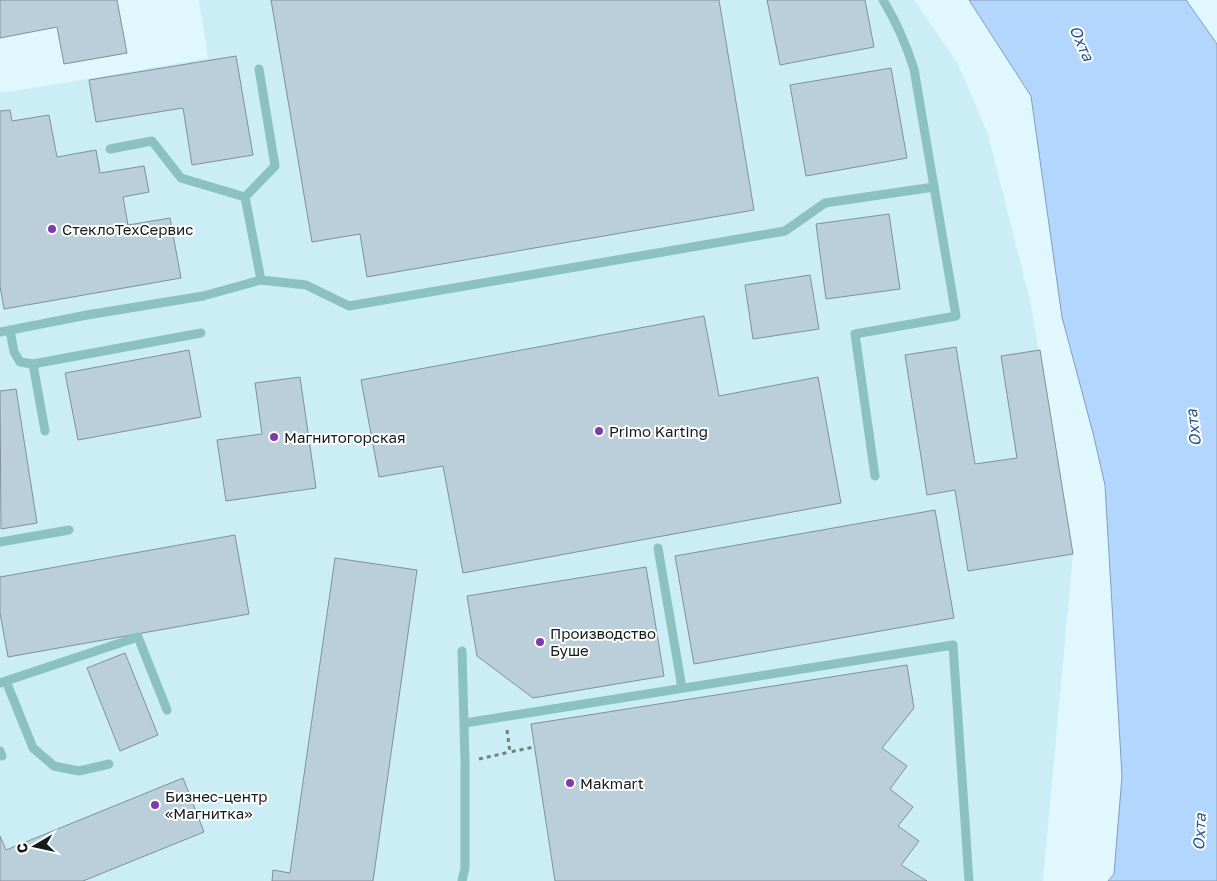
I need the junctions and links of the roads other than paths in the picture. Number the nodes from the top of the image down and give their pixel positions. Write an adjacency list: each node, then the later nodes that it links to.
1 (883, 0): 4 (lane)
2 (259, 69): 5 (lane)
3 (110, 149): 5 (lane)
4 (934, 187): 6 (lane); 12 (lane)
5 (245, 197): 6 (lane)
6 (261, 280): 7 (lane)
7 (10, 330): 8 (lane); 10 (lane)
8 (0, 332)
9 (201, 333): 10 (lane)
10 (33, 364): 11 (lane)
11 (45, 431)
12 (874, 476)
13 (70, 530): 14 (lane)
14 (0, 542)
15 (658, 548): 18 (lane)
16 (462, 651): 20 (lane)
17 (3, 682): 19 (lane); 21 (lane)
18 (682, 688): 20 (lane); 23 (lane)
19 (167, 710)
20 (465, 723): 22 (lane)
21 (109, 764)
22 (462, 881)
23 (968, 881)

